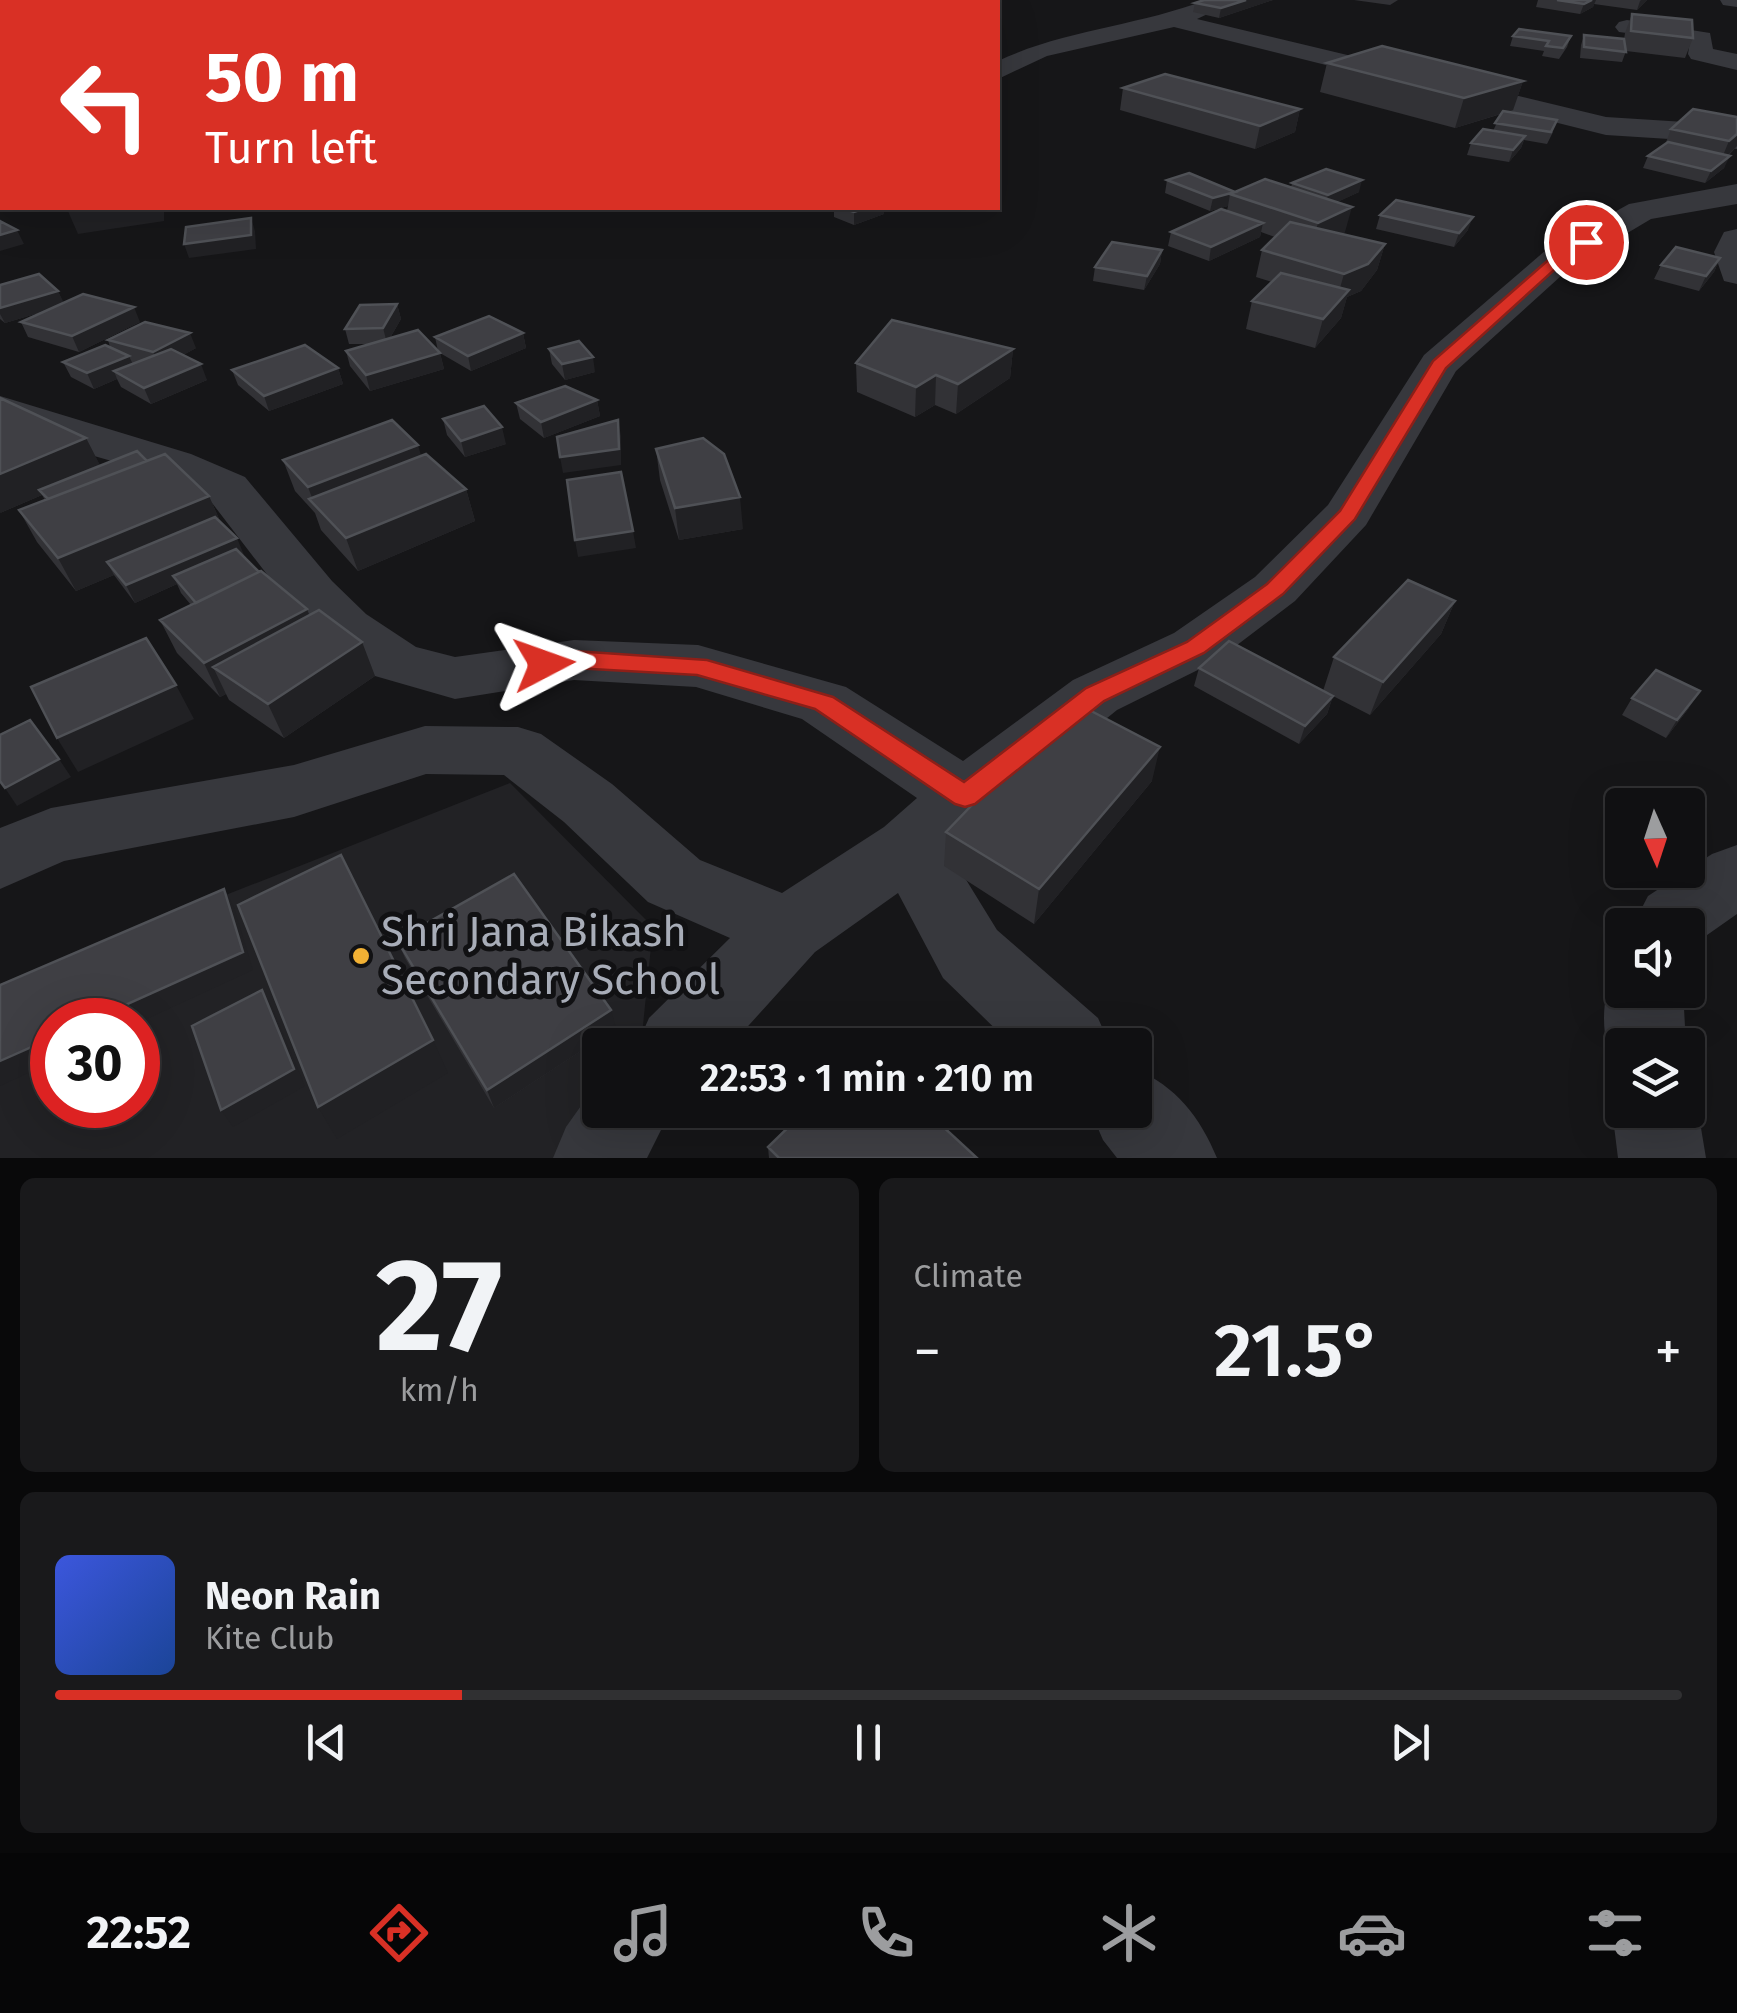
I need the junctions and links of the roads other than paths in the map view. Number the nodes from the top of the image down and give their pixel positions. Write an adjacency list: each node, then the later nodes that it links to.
1 (1226, 0): 2 (street)
2 (1174, 20): 5 (street); 6 (street)
3 (1627, 27): 4 (street)
4 (1737, 62)
5 (1000, 70)
6 (1737, 140)
7 (1726, 211): 8 (street); 10 (street)
8 (1737, 273)
9 (4, 417): 10 (street)
10 (965, 796): 11 (street)
11 (908, 847): 15 (street); 17 (street)
12 (0, 860): 15 (street)
13 (1737, 875): 14 (street)
14 (1689, 908)
15 (788, 928): 16 (street)
16 (694, 1028)
17 (1051, 1028)
18 (616, 1128): 21 (street)
19 (1148, 1128): 22 (street)
20 (1658, 1128): 23 (street)
21 (597, 1158)
22 (1174, 1158)
23 (1662, 1158)

